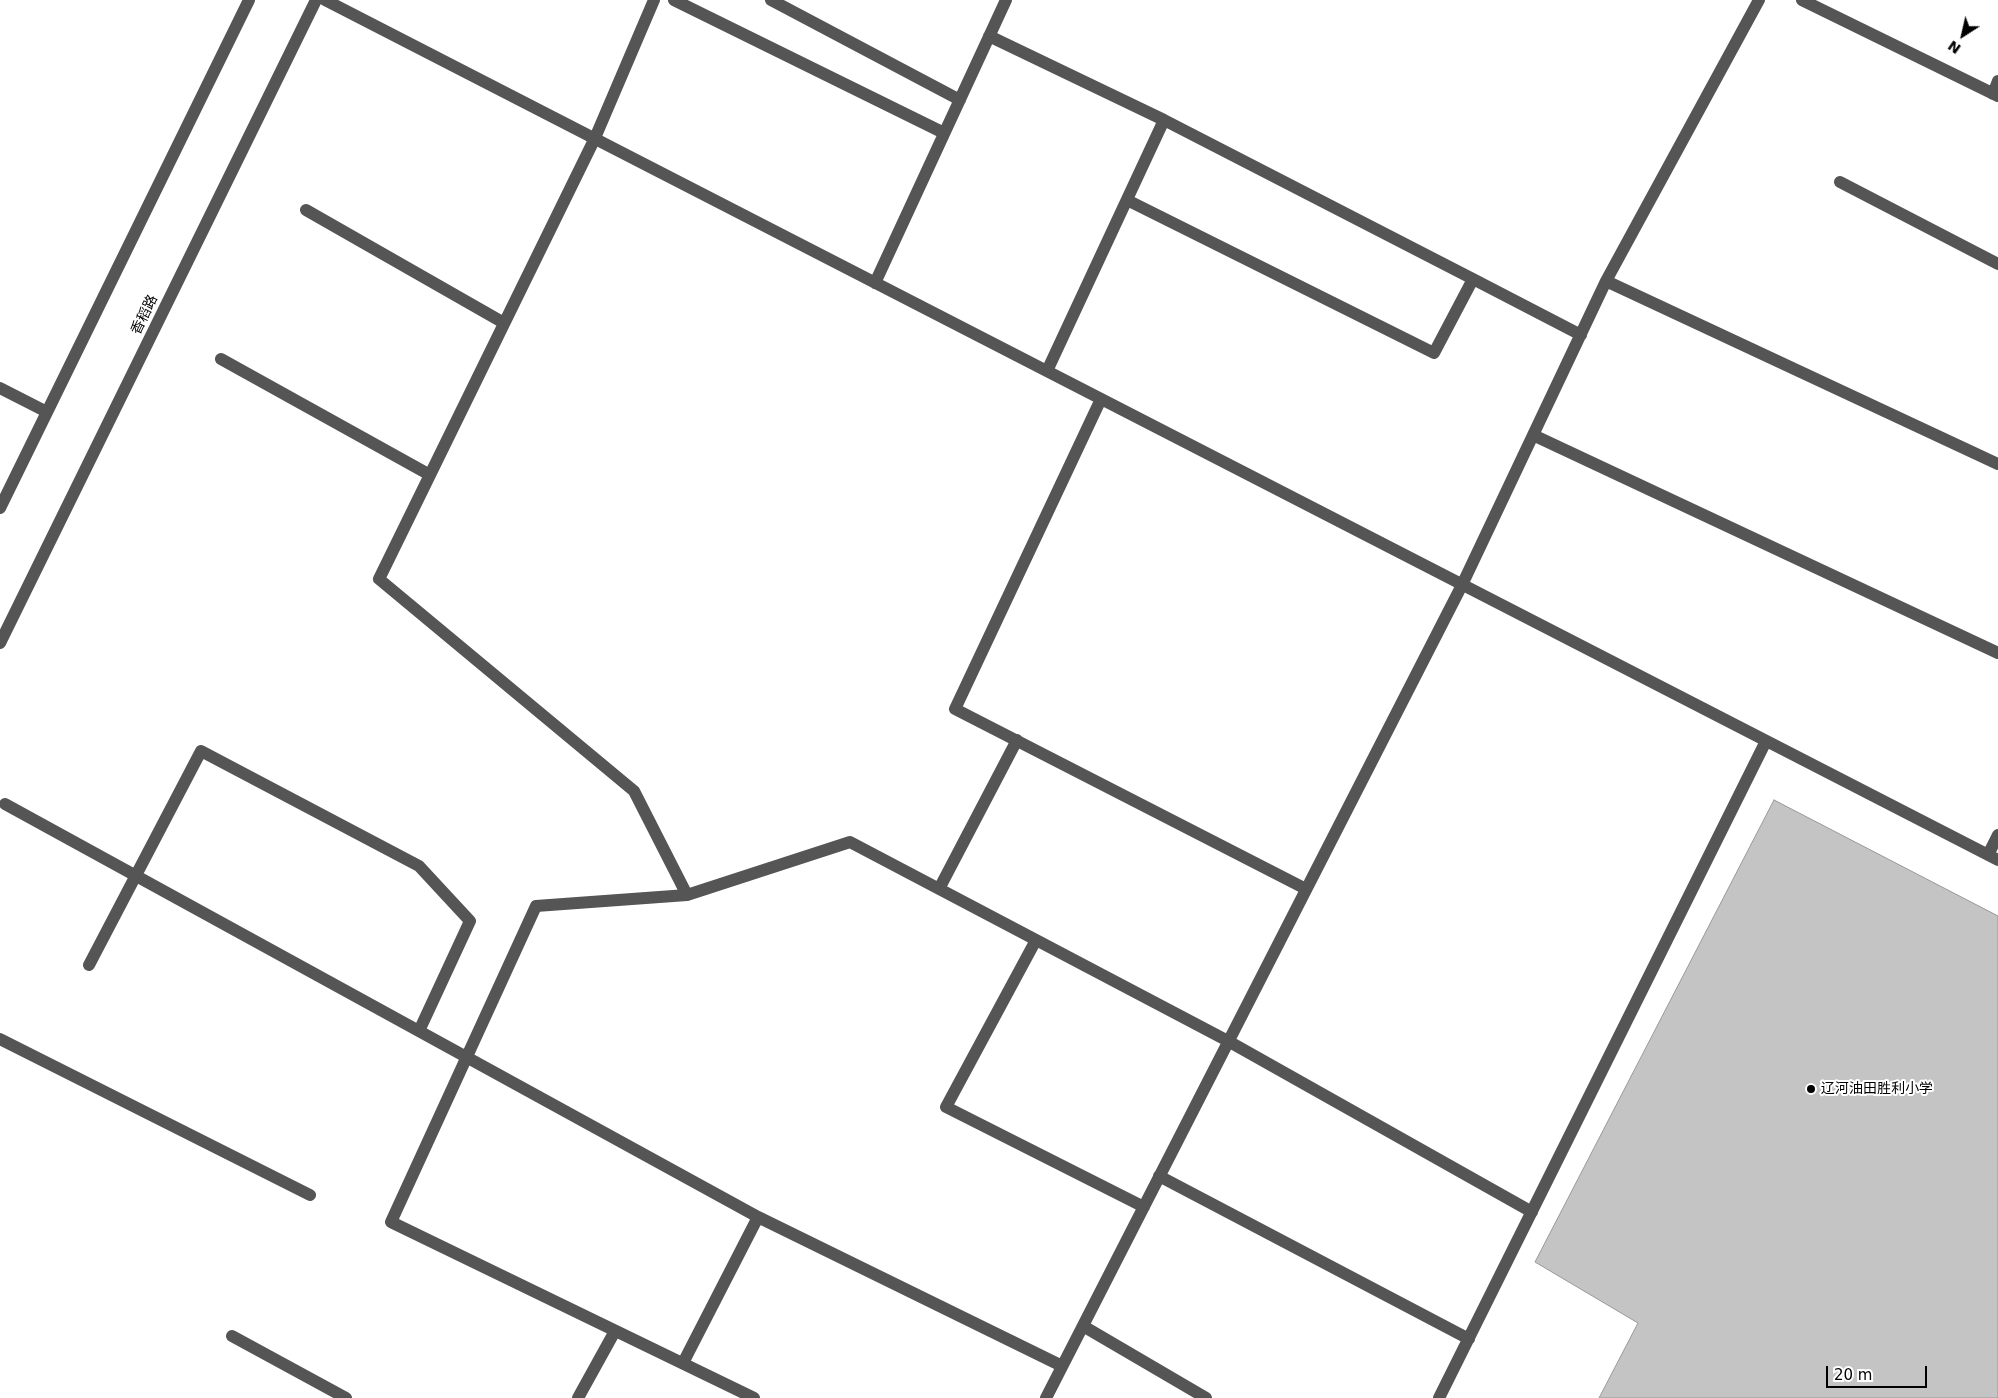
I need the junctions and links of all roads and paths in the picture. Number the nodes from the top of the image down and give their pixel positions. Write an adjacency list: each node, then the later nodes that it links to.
1 (249, 0): 30 (street)
2 (316, 0): 36 (street, 香稻路)
3 (325, 0): 16 (street)
4 (654, 0): 16 (street)
5 (674, 0): 15 (street)
6 (770, 0): 13 (street)
7 (1006, 0): 10 (street)
8 (1759, 0): 22 (street)
9 (1802, 0): 12 (street)
10 (989, 36): 13 (street); 14 (street)
11 (1998, 81): 12 (street)
12 (1996, 95)
13 (960, 100): 15 (street)
14 (1164, 120): 18 (street); 21 (street)
15 (944, 133): 23 (street)
16 (595, 138): 23 (street); 24 (street)
17 (1840, 182): 20 (street)
18 (1127, 200): 21 (street); 27 (street)
19 (306, 210): 24 (street)
20 (1998, 264)
21 (1473, 279): 25 (street)
22 (1606, 281): 25 (street); 32 (street)
23 (875, 283): 27 (street)
24 (504, 323): 33 (street)
25 (1581, 335): 31 (street)
26 (221, 359): 33 (street)
27 (1047, 371): 29 (street)
28 (0, 388): 30 (street)
29 (1101, 398): 35 (street); 38 (street)
30 (47, 412): 34 (street)
31 (1533, 435): 35 (street); 37 (street)
32 (1998, 464)
33 (430, 475): 45 (street)
34 (0, 508)
35 (1462, 584): 39 (street); 44 (street)
36 (0, 643)
37 (1998, 653)
38 (1017, 740): 43 (street); 44 (street)
39 (1766, 741): 42 (street); 55 (street)
40 (5, 804): 48 (street)
41 (1998, 835): 42 (street)
42 (1993, 857)
43 (939, 889): 45 (street); 46 (street)
44 (1306, 889): 50 (street)
45 (687, 895): 51 (street)
46 (1036, 940): 50 (street); 54 (street)
47 (89, 965): 48 (street)
48 (419, 1031): 51 (street)
49 (0, 1039): 53 (street)
50 (1228, 1042): 52 (street); 55 (street)
51 (466, 1058): 56 (street); 58 (street)
52 (1159, 1176): 54 (street); 60 (street)
53 (310, 1195)
54 (1144, 1207): 57 (street)
55 (1532, 1212): 60 (street)
56 (758, 1218): 61 (street); 62 (street)
57 (1082, 1326): 62 (street); 67 (street)
58 (615, 1331): 61 (street); 64 (street)
59 (232, 1336): 63 (street)
60 (1469, 1339): 68 (street)
61 (683, 1363): 65 (street)
62 (1062, 1366): 66 (street)
63 (346, 1398)
64 (578, 1398)
65 (754, 1398)
66 (1046, 1398)
67 (1206, 1398)
68 (1439, 1398)

